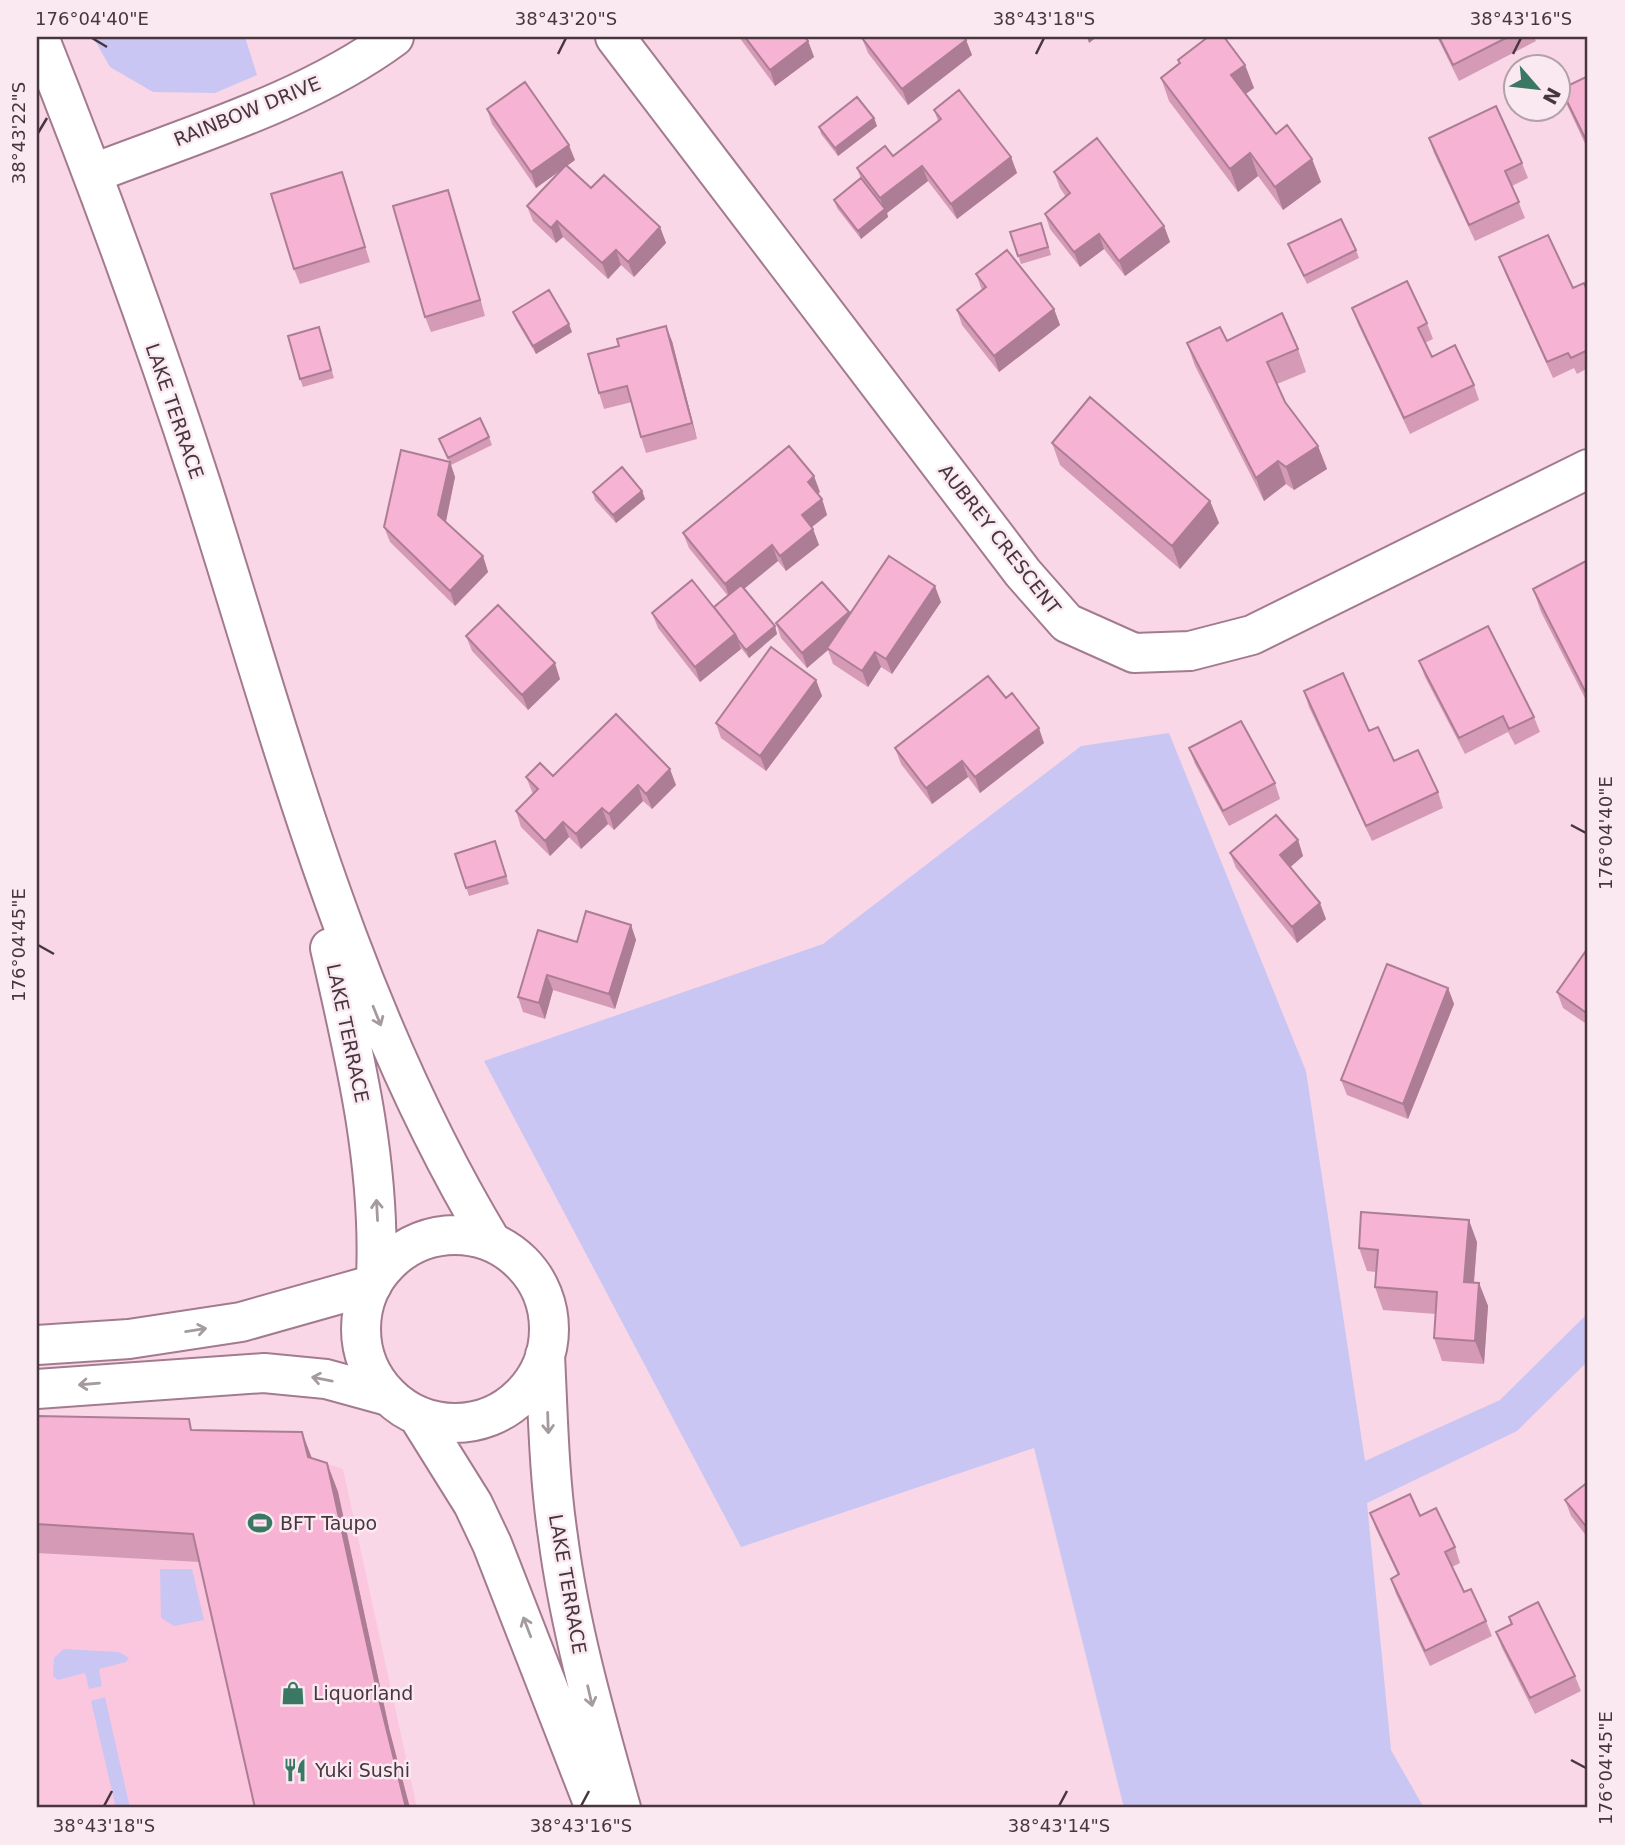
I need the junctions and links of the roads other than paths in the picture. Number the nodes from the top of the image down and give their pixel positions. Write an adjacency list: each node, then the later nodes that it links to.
1 (38, 37): 4 (main road, LAKE TERRACE)
2 (394, 37): 4 (main road, RAINBOW DRIVE)
3 (615, 37): 5 (main road, AUBREY CRESCENT)
4 (94, 173): 6 (main road, LAKE TERRACE)
5 (1588, 469)
6 (296, 792): 7 (main road, LAKE TERRACE, one-way to 7); 8 (main road, LAKE TERRACE, one-way to 6)
7 (491, 1241): 8 (main road); 10 (main road)
8 (374, 1282): 9 (main road, one-way to 8); 12 (main road)
9 (37, 1345)
10 (545, 1355): 12 (main road); 14 (main road, LAKE TERRACE, one-way to 14)
11 (37, 1389): 12 (main road, one-way to 11)
12 (403, 1406): 13 (main road, one-way to 12)
13 (594, 1808)
14 (621, 1808)

